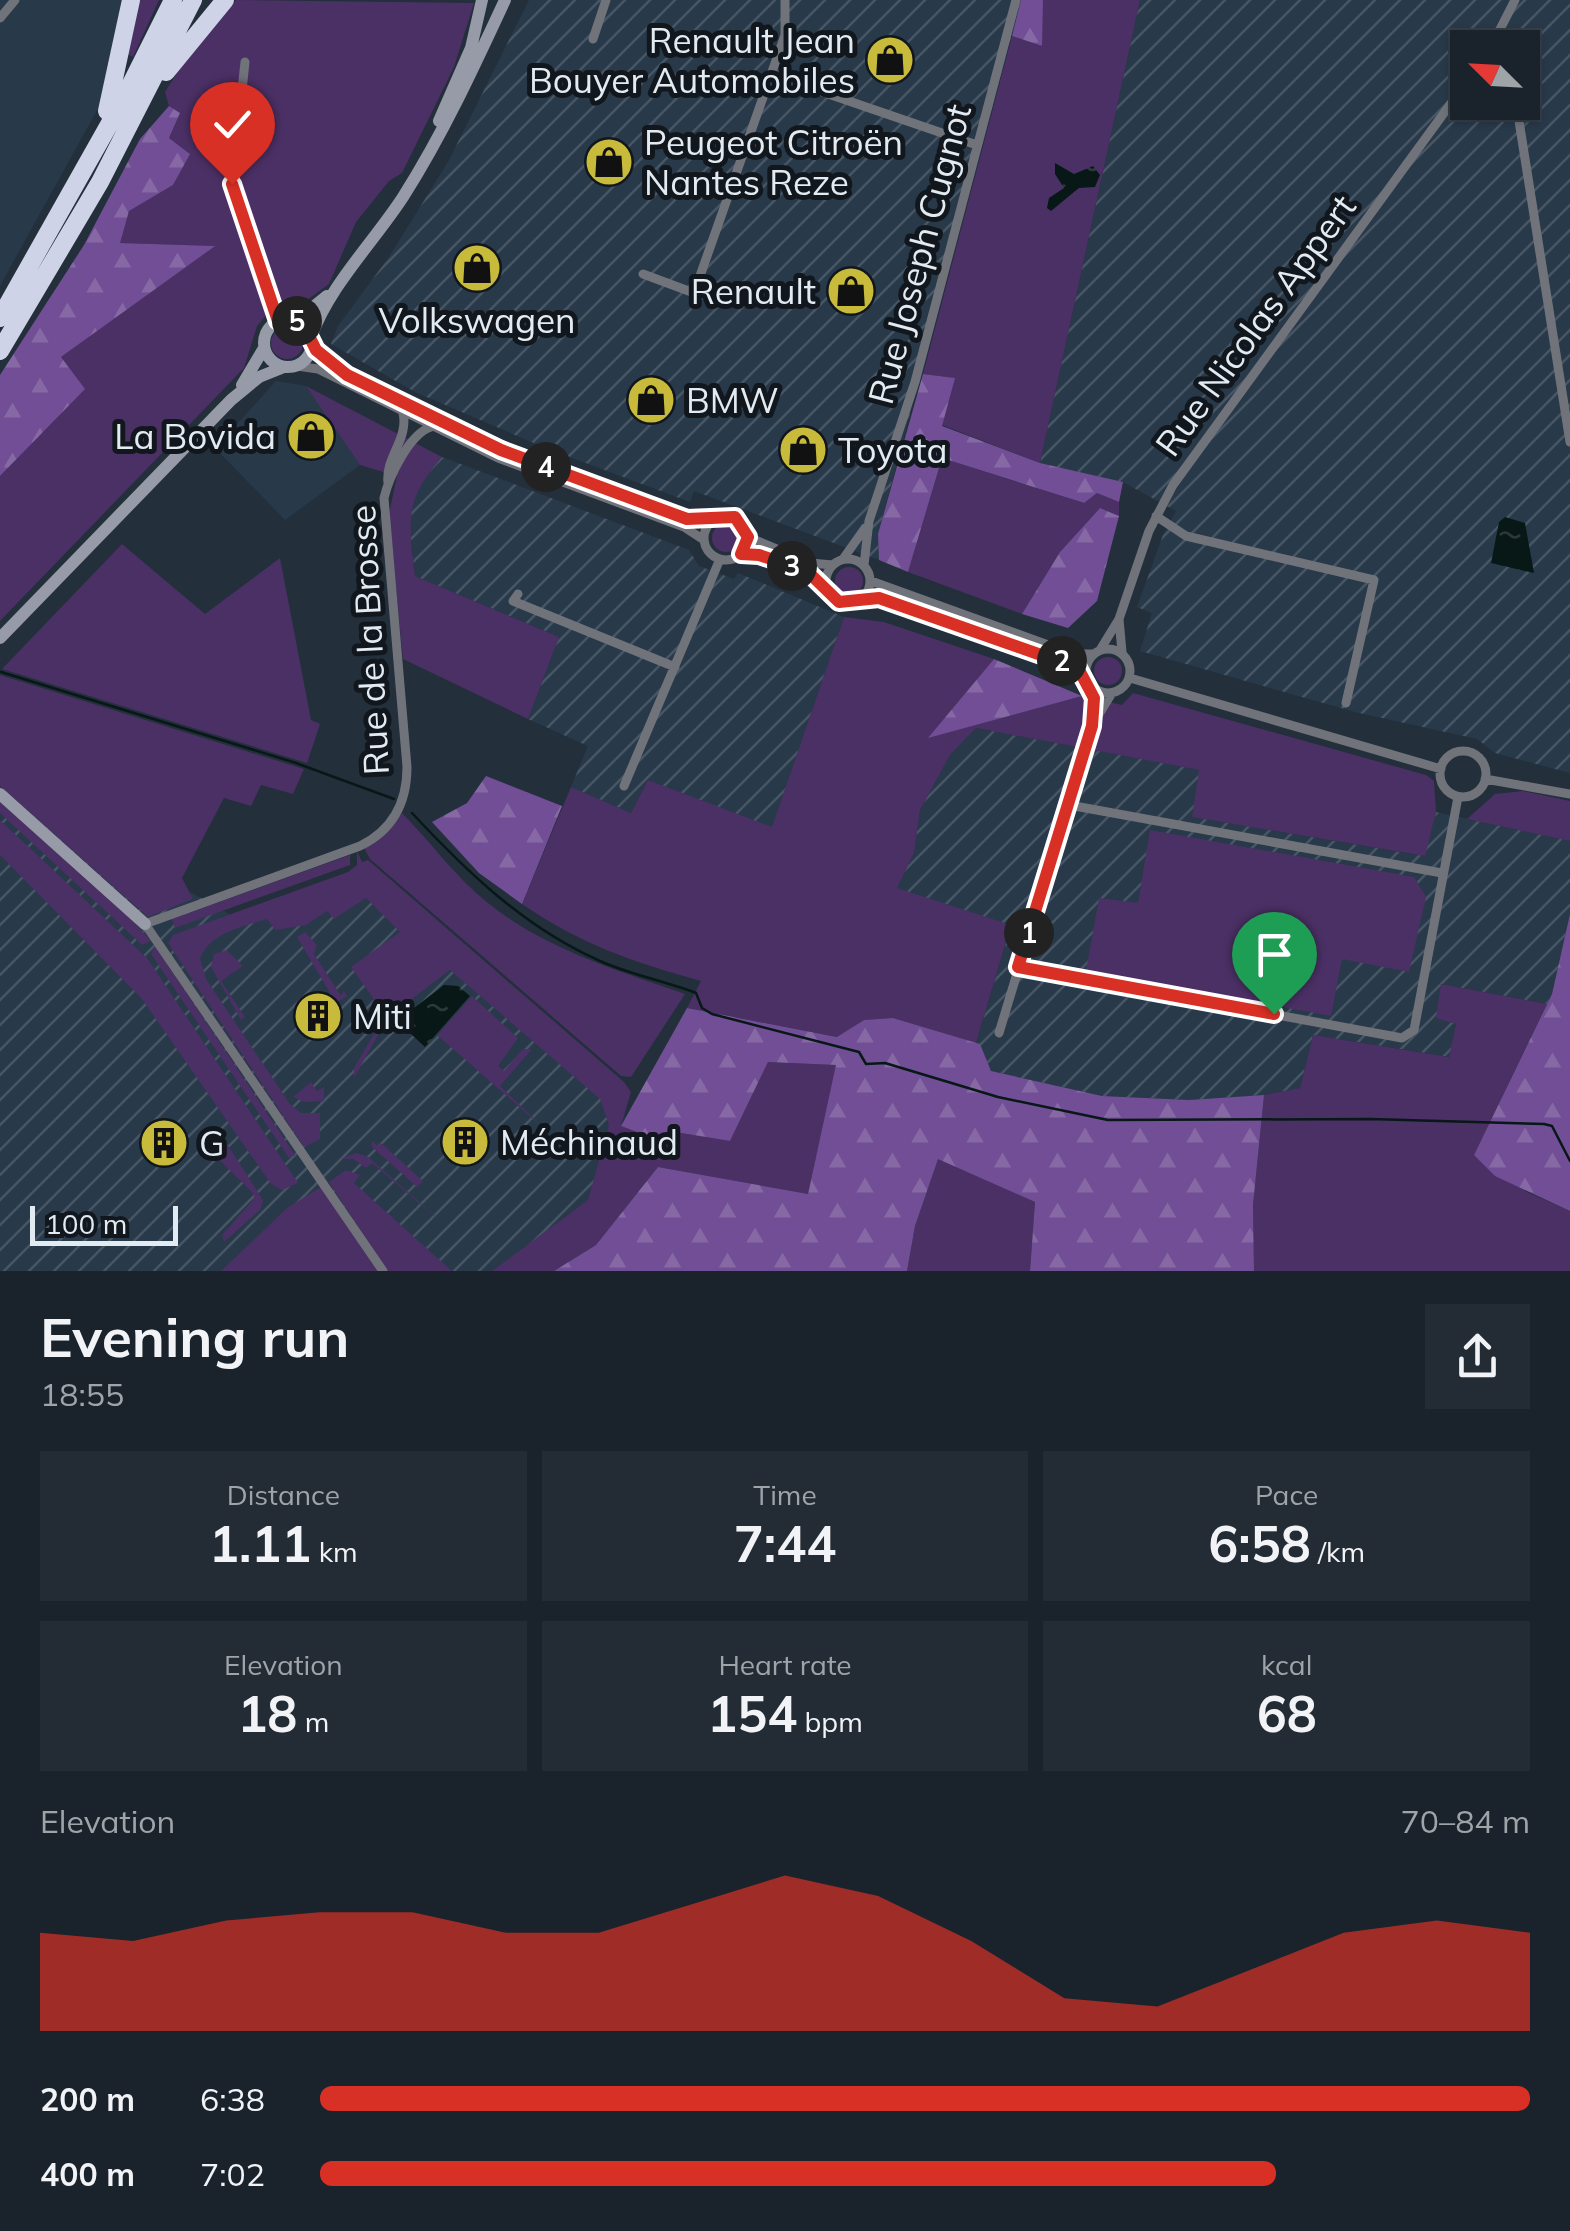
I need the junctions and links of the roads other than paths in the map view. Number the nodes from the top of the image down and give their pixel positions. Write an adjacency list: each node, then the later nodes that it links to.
1 (15, 0): 12 (street)
2 (131, 0): 22 (highway)
3 (173, 0): 22 (highway)
4 (193, 0): 17 (highway)
5 (225, 0): 17 (highway)
6 (486, 0): 21 (main road)
7 (505, 0): 21 (main road)
8 (606, 0): 14 (street)
9 (785, 0): 16 (street)
10 (1016, 0): 20 (street, Rue Joseph Cugnot)
11 (1515, 0): 13 (street)
12 (0, 18)
13 (1501, 30)
14 (594, 39)
15 (245, 62): 27 (street)
16 (772, 74): 20 (street); 23 (street)
17 (153, 81): 30 (highway)
18 (1450, 104): 37 (street, Rue Nicolas Appert)
19 (1519, 120): 35 (street)
20 (974, 144): 39 (street, Rue Joseph Cugnot)
21 (415, 178): 24 (main road)
22 (78, 180): 25 (highway)
23 (643, 274)
24 (340, 284): 26 (main road); 28 (main road)
25 (0, 318)
26 (296, 320): 27 (main road); 28 (main road)
27 (278, 321): 29 (main road)
28 (311, 341): 31 (main road); 38 (street)
29 (264, 348): 31 (main road); 32 (main road)
30 (0, 352)
31 (290, 367): 32 (main road); 33 (street)
32 (231, 400): 52 (main road)
33 (403, 413): 34 (street); 36 (street, Rue de la Brosse)
34 (430, 427): 36 (street, Rue de la Brosse); 41 (street)
35 (1570, 442)
36 (388, 483): 69 (street, Rue de la Brosse)
37 (1156, 516): 51 (street, Rue Nicolas Appert); 59 (street)
38 (711, 520): 40 (street); 41 (street)
39 (869, 521): 44 (street, Rue Joseph Cugnot); 46 (street, Rue Joseph Cugnot)
40 (748, 537): 42 (street); 45 (street)
41 (704, 540): 43 (street)
42 (741, 554): 43 (street); 48 (street)
43 (720, 559): 55 (street)
44 (844, 559): 45 (street); 46 (street)
45 (832, 565): 48 (street)
46 (864, 565): 47 (street)
47 (871, 580): 50 (street); 53 (street)
48 (826, 585): 50 (street)
49 (518, 594): 55 (street)
50 (864, 598): 57 (street)
51 (1119, 618): 53 (street); 54 (street)
52 (0, 638)
53 (1096, 652): 54 (street); 57 (street)
54 (1122, 652): 56 (street)
55 (675, 667): 63 (street)
56 (1130, 678): 58 (street); 61 (street)
57 (1089, 682): 58 (street); 60 (street)
58 (1112, 694): 60 (street)
59 (1346, 703)
60 (1092, 726): 67 (street)
61 (1441, 768): 62 (street); 66 (street)
62 (1485, 779): 65 (street); 66 (street)
63 (624, 786)
64 (0, 794): 69 (main road)
65 (1570, 794)
66 (1458, 796): 68 (street)
67 (1069, 804): 68 (street); 70 (street)
68 (1442, 873): 70 (street)
69 (145, 924): 72 (street)
70 (1018, 967): 71 (street)
71 (999, 1032)
72 (382, 1271)

